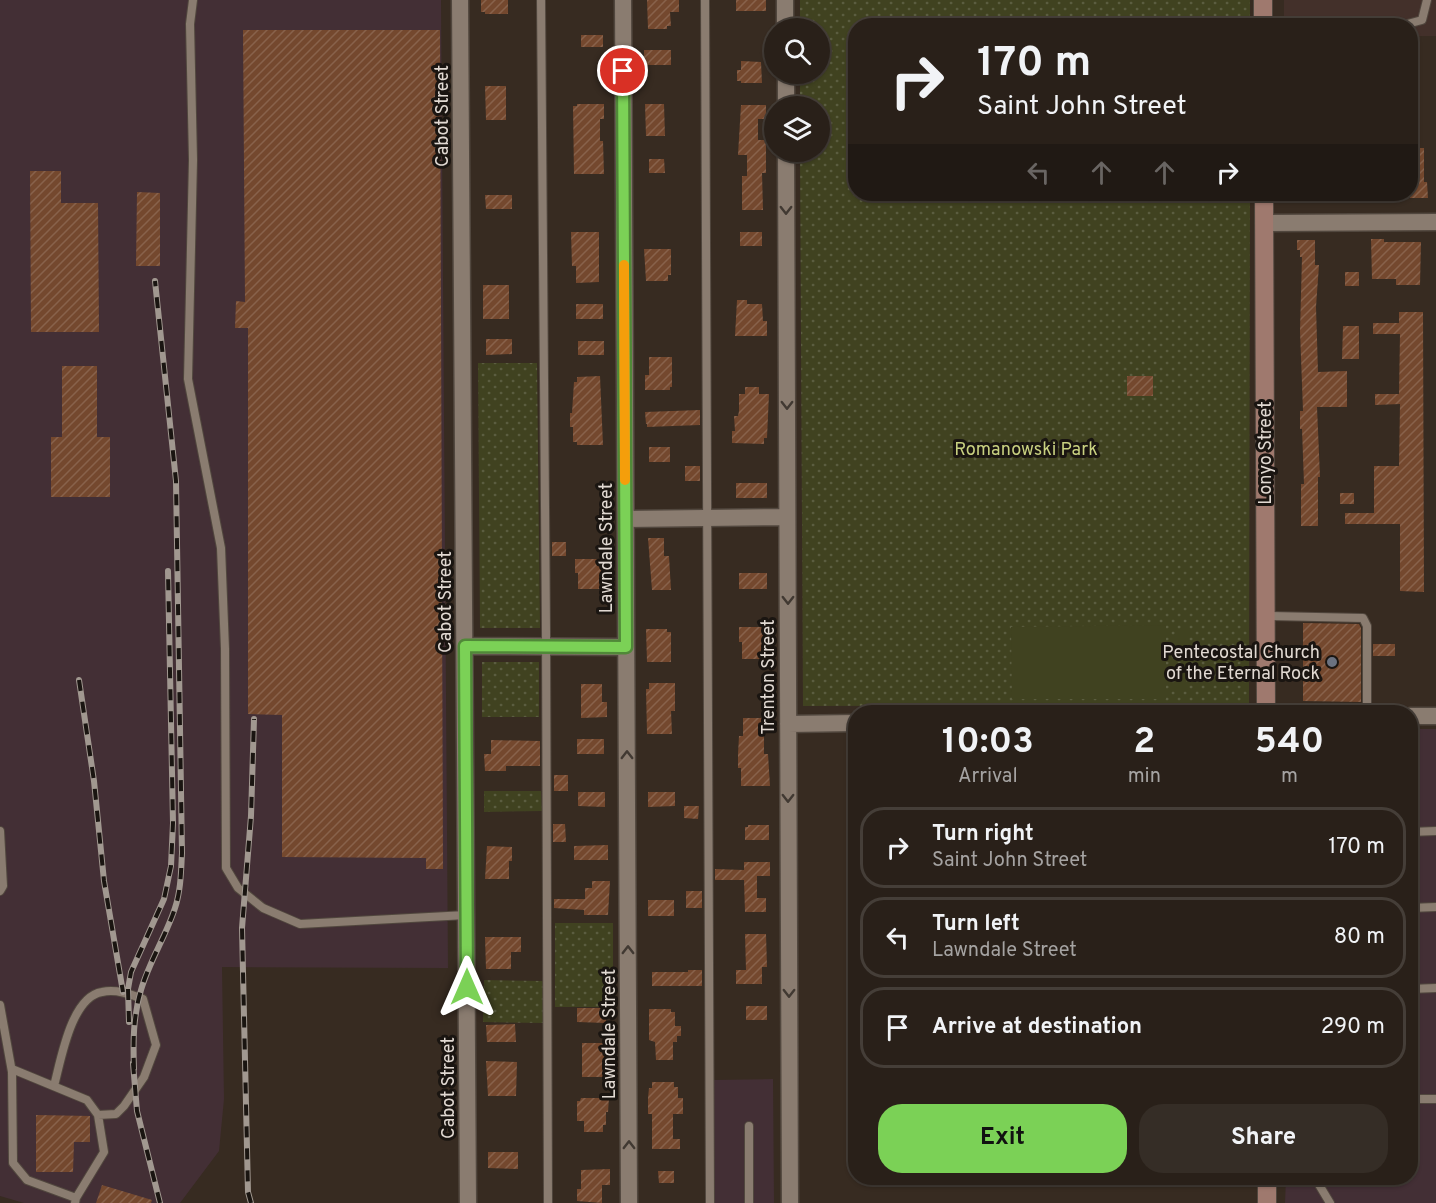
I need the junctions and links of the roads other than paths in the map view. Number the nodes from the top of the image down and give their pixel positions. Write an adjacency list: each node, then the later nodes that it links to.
1 (193, 0): 35 (lane)
2 (460, 0): 20 (street, Cabot Street)
3 (541, 0): 21 (lane)
4 (623, 0): 18 (street, Lawndale Street)
5 (705, 0): 17 (lane)
6 (785, 0): 9 (street)
7 (1263, 0): 10 (street)
8 (1427, 0): 11 (lane)
9 (785, 18)
10 (1263, 18)
11 (1418, 22)
12 (786, 162): 16 (street, Trenton Street, one-way to 16)
13 (1264, 201): 15 (street, Lonyo Street)
14 (1436, 222): 15 (street)
15 (1264, 223): 19 (street, Lonyo Street)
16 (787, 517): 17 (street); 28 (street, Trenton Street, one-way to 28)
17 (707, 518): 18 (street); 52 (lane)
18 (626, 519): 22 (street, Lawndale Street)
19 (1266, 616): 23 (street, Lonyo Street); 24 (lane)
20 (465, 646): 21 (street); 35 (street, Cabot Street)
21 (546, 647): 22 (street); 50 (lane)
22 (626, 647): 51 (street, Lawndale Street, one-way to 22)
23 (1266, 705)
24 (1367, 705)
25 (1418, 716): 26 (street)
26 (1436, 716)
27 (848, 723): 28 (street)
28 (788, 724): 54 (street, Trenton Street, one-way to 54)
29 (0, 831): 32 (lane)
30 (1436, 831): 31 (lane)
31 (1418, 832)
32 (0, 891)
33 (1436, 907): 34 (lane)
34 (1418, 908)
35 (466, 915): 49 (street, Cabot Street)
36 (1436, 988): 37 (lane)
37 (1418, 989)
38 (0, 1005): 39 (lane)
39 (4, 1048): 40 (lane)
40 (12, 1069): 41 (lane); 48 (lane)
41 (54, 1086): 44 (lane); 44 (lane)
42 (1418, 1100): 43 (lane)
43 (1436, 1100)
44 (98, 1115): 48 (lane)
45 (749, 1125): 53 (lane)
46 (1267, 1185): 55 (street)
47 (1319, 1185): 56 (lane)
48 (75, 1200)
49 (468, 1203)
50 (548, 1203)
51 (629, 1203)
52 (710, 1203)
53 (749, 1203)
54 (790, 1203)
55 (1268, 1203)
56 (1330, 1203)

